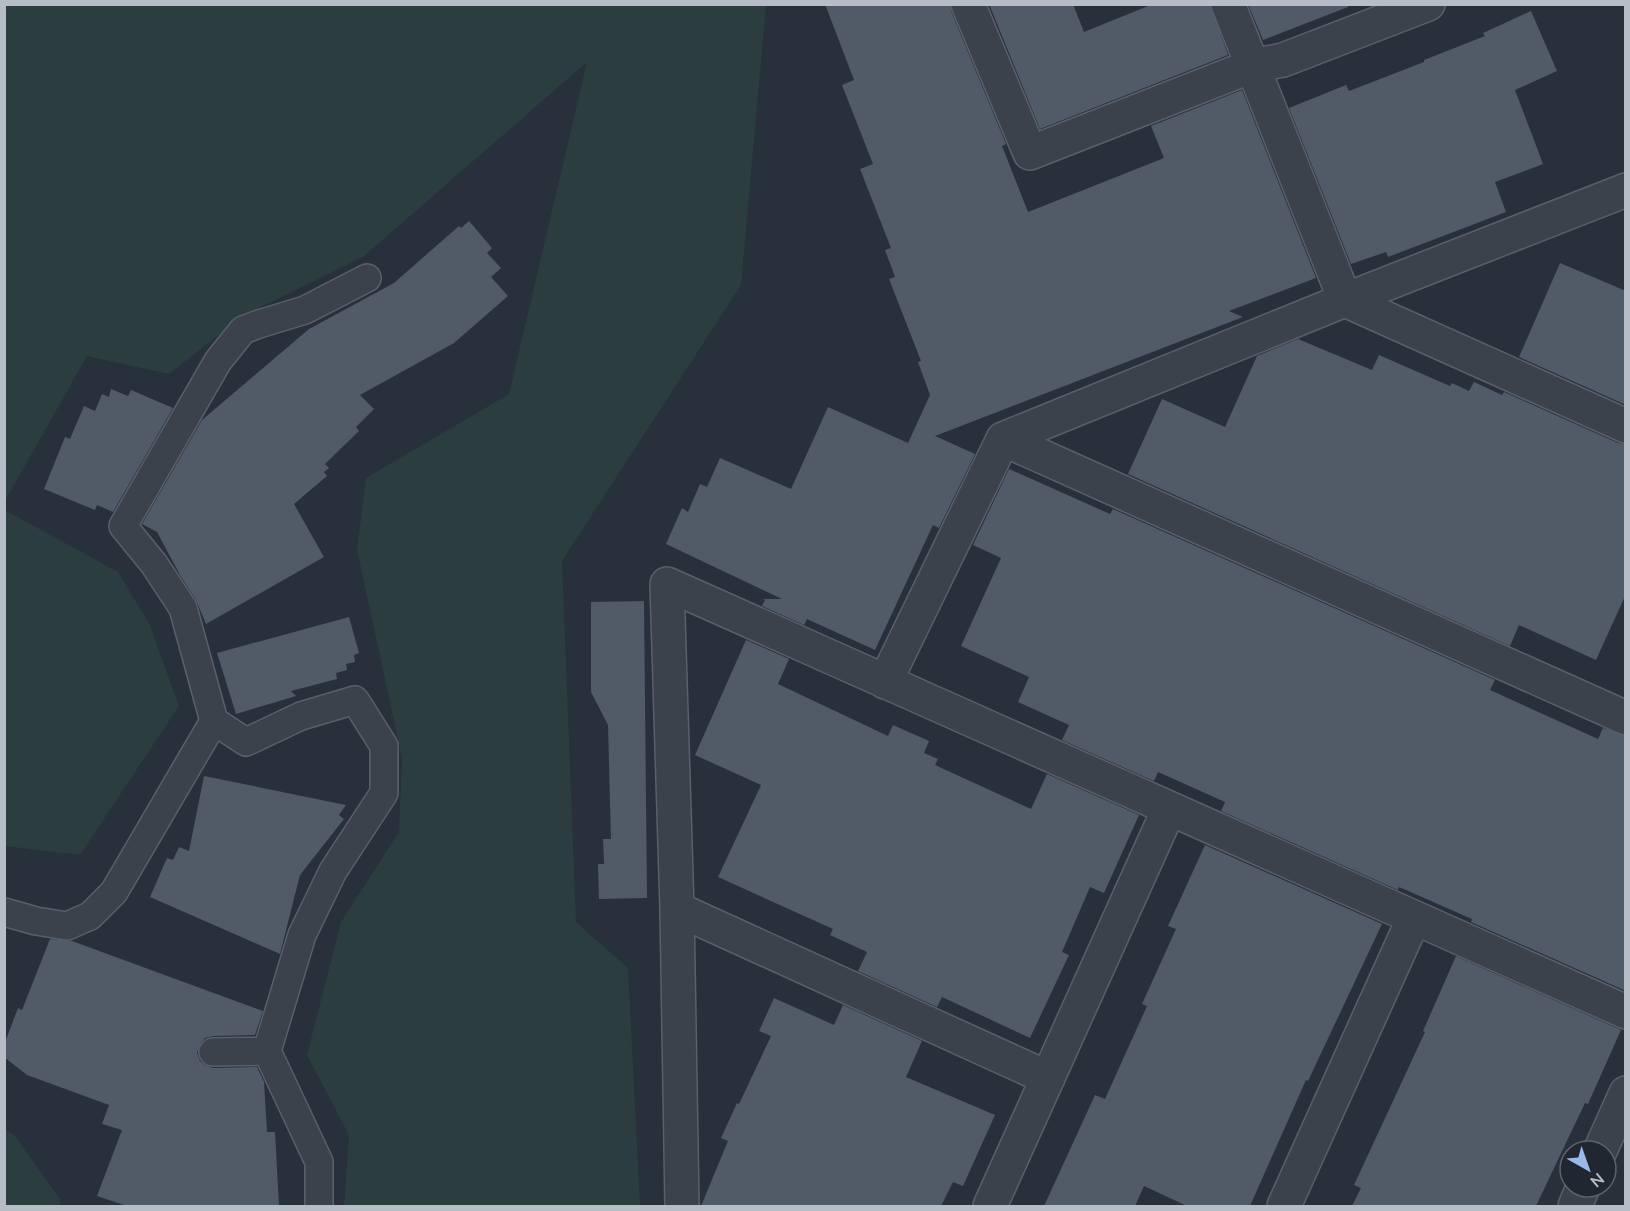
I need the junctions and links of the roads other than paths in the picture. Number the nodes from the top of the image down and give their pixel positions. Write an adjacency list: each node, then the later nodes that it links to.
1 (968, 4): 4 (street)
2 (1228, 4): 4 (street)
3 (1428, 4): 4 (street)
4 (1252, 66): 7 (street)
5 (1626, 190): 7 (street)
6 (367, 278): 12 (lane)
7 (1345, 300): 8 (street); 9 (street)
8 (1626, 426)
9 (1003, 439): 10 (street); 11 (street)
10 (885, 682): 13 (street); 14 (street)
11 (1626, 718)
12 (214, 721): 15 (lane); 18 (lane)
13 (1169, 809): 16 (street); 20 (street)
14 (677, 909): 20 (street); 24 (street)
15 (4, 912)
16 (1414, 918): 17 (street); 26 (street)
17 (1626, 1012)
18 (267, 1051): 19 (lane); 23 (lane)
19 (213, 1052)
20 (1048, 1078): 25 (street)
21 (1626, 1093): 22 (street)
22 (1605, 1139)
23 (319, 1206)
24 (682, 1206)
25 (990, 1206)
26 (1284, 1206)

